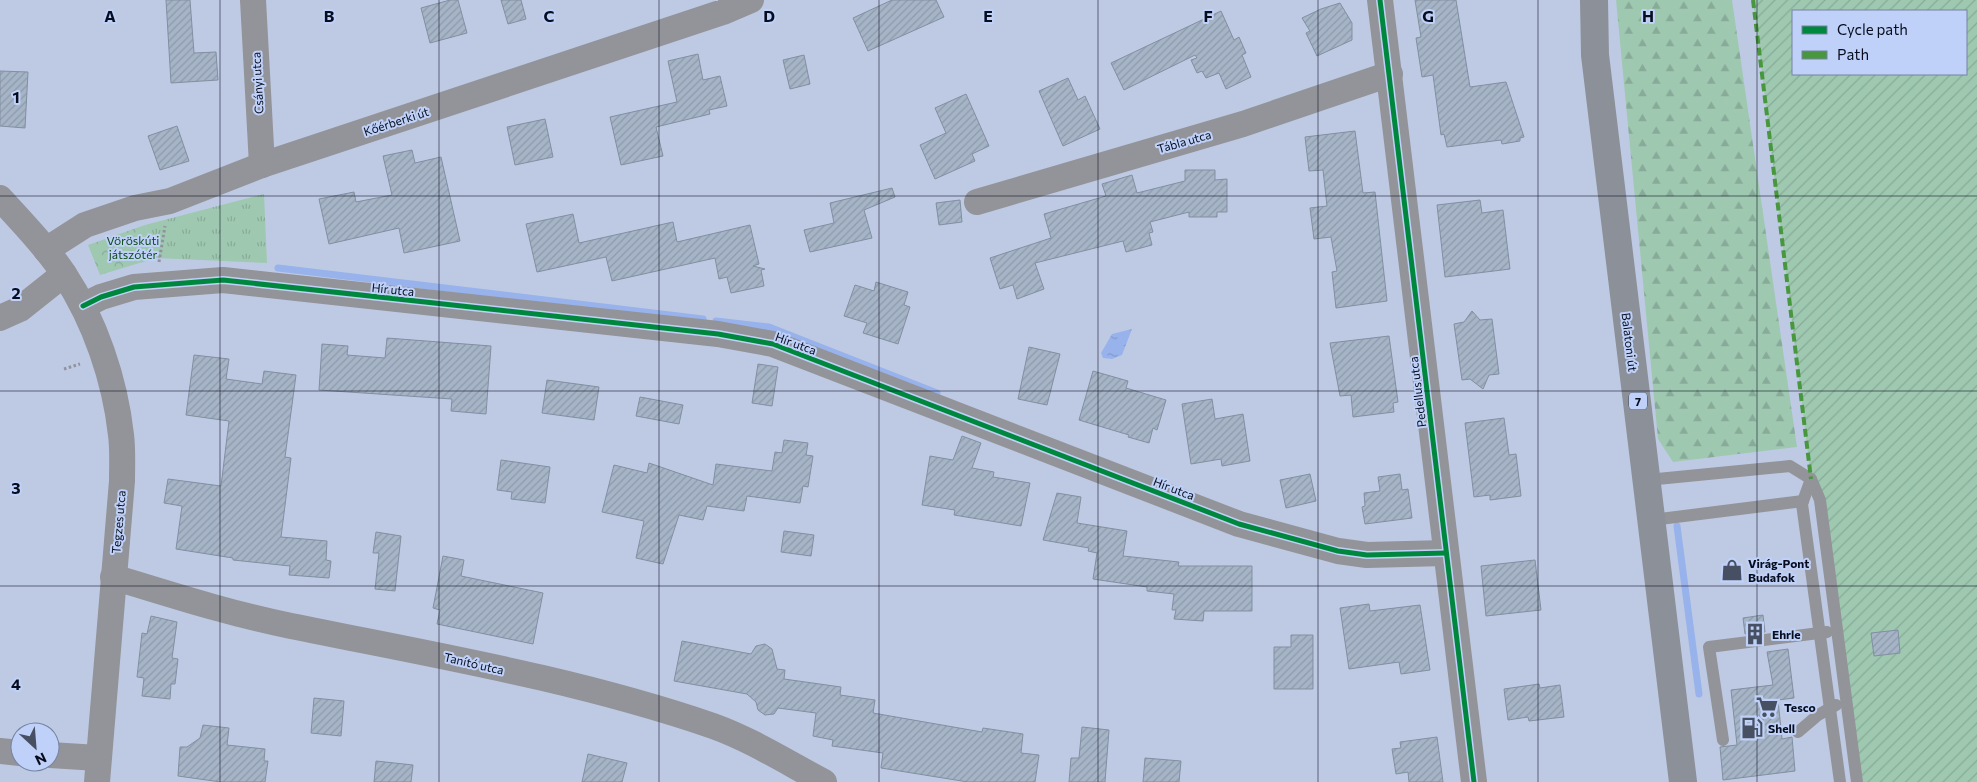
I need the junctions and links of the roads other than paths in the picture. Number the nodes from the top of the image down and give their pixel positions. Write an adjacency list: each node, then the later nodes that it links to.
1 (253, 0): 6 (street, Csányi utca)
2 (751, 0): 6 (street, Kőérberki út)
3 (1380, 0): 5 (street, Pedellus utca)
4 (1594, 0): 14 (main road, Balatoni út / 7)
5 (1390, 74): 8 (street, Tábla utca); 17 (street, Pedellus utca)
6 (262, 165): 9 (street, Kőérberki út)
7 (0, 198): 9 (street, Tegzes utca)
8 (977, 202)
9 (46, 250): 10 (street, Tegzes utca)
10 (64, 274): 11 (street, Tegzes utca); 12 (street)
11 (83, 306): 17 (street, Hír utca); 18 (street, Tegzes utca)
12 (0, 318)
13 (1811, 478): 14 (lane); 15 (lane); 19 (lane)
14 (1647, 480): 16 (main road, Balatoni út / 7)
15 (1803, 501): 16 (lane); 20 (lane)
16 (1652, 520): 27 (main road, Balatoni út / 7)
17 (1446, 553): 29 (street, Pedellus utca)
18 (113, 577): 26 (street, Tegzes utca); 28 (street, Tanító utca)
19 (1837, 631): 20 (lane); 21 (lane)
20 (1819, 633): 22 (lane); 24 (lane)
21 (1847, 700): 22 (lane); 31 (lane)
22 (1830, 708): 23 (lane); 30 (lane)
23 (1798, 732)
24 (1723, 740)
25 (60, 758): 26 (street)
26 (98, 770)
27 (1685, 779)
28 (824, 782)
29 (1474, 782)
30 (1840, 782)
31 (1857, 782)

